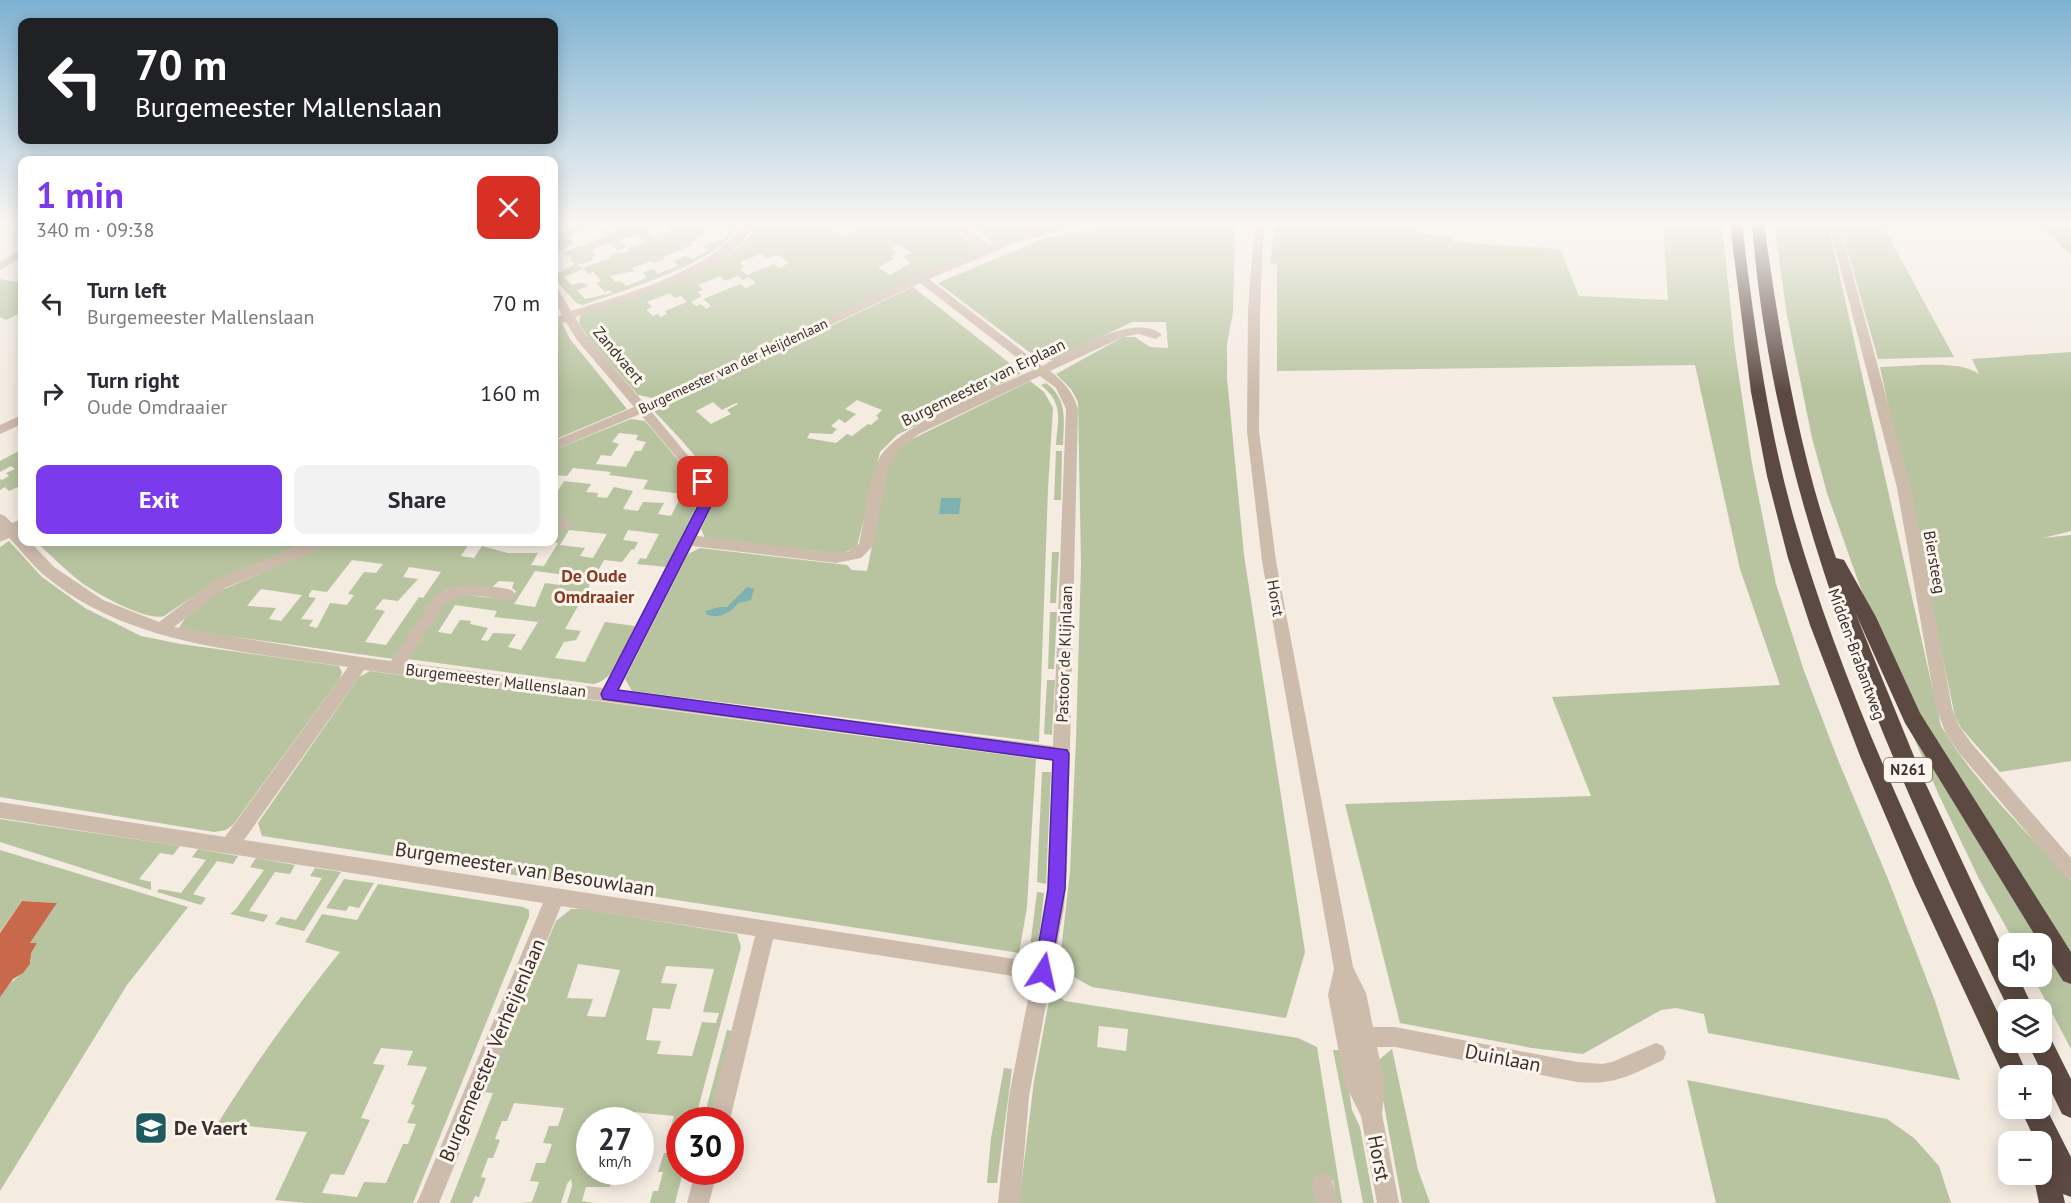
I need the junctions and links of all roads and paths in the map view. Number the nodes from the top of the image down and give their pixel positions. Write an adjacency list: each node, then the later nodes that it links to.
1 (662, 280): 8 (street)
2 (920, 280): 11 (street, Burgemeester van der Heijdenlaan)
3 (923, 280): 10 (street, Pastoor de Klijnlaan)
4 (1256, 280): 33 (street, Horst)
5 (1743, 280): 36 (highway, Midden-Brabantweg / N261)
6 (1767, 280): 15 (highway, Midden-Brabantweg / N261)
7 (1849, 280): 27 (street, Biersteeg)
8 (562, 318): 11 (street, Zandvaert)
9 (1156, 335): 10 (street, Burgemeester van Erplaan)
10 (1041, 371): 16 (street, Burgemeester van Erplaan); 24 (street, Pastoor de Klijnlaan)
11 (642, 409): 14 (street, Burgemeester van der Heijdenlaan); 16 (street, Zandvaert)
12 (18, 421): 13 (street)
13 (0, 430)
14 (558, 444)
15 (1816, 522): 31 (highway, N261); 32 (highway, Midden-Brabantweg / N261)
16 (688, 540): 23 (street, Zandvaert)
17 (25, 546): 20 (street, Burgemeester Mallenslaan)
18 (313, 546): 20 (street)
19 (508, 595): 22 (street, Burgemeester Mallenslaan)
20 (160, 629): 21 (street, Burgemeester Mallenslaan)
21 (360, 663): 22 (street, Burgemeester Mallenslaan); 26 (street)
22 (395, 667): 23 (street, Burgemeester Mallenslaan)
23 (608, 694): 24 (street, Burgemeester Mallenslaan)
24 (1061, 754): 30 (street, Pastoor de Klijnlaan)
25 (0, 810): 26 (street, Burgemeester van Besouwlaan)
26 (229, 846): 28 (street, Burgemeester van Besouwlaan)
27 (2071, 871)
28 (555, 897): 29 (street, Burgemeester van Besouwlaan); 43 (street, Burgemeester Verheijenlaan)
29 (766, 929): 30 (street, Burgemeester van Besouwlaan); 38 (street)
30 (1043, 972): 45 (street, Pastoor de Klijnlaan)
31 (2071, 973)
32 (2016, 999)
33 (1356, 1036): 34 (street, Duinlaan); 46 (street, Horst)
34 (1656, 1053)
35 (2044, 1053): 37 (highway)
36 (2011, 1065)
37 (2071, 1106)
38 (722, 1107)
39 (2037, 1119): 40 (highway)
40 (2071, 1184)
41 (703, 1185): 44 (street)
42 (2048, 1185): 47 (highway)
43 (428, 1203)
44 (698, 1203)
45 (1009, 1203)
46 (1388, 1203)
47 (2052, 1203)

